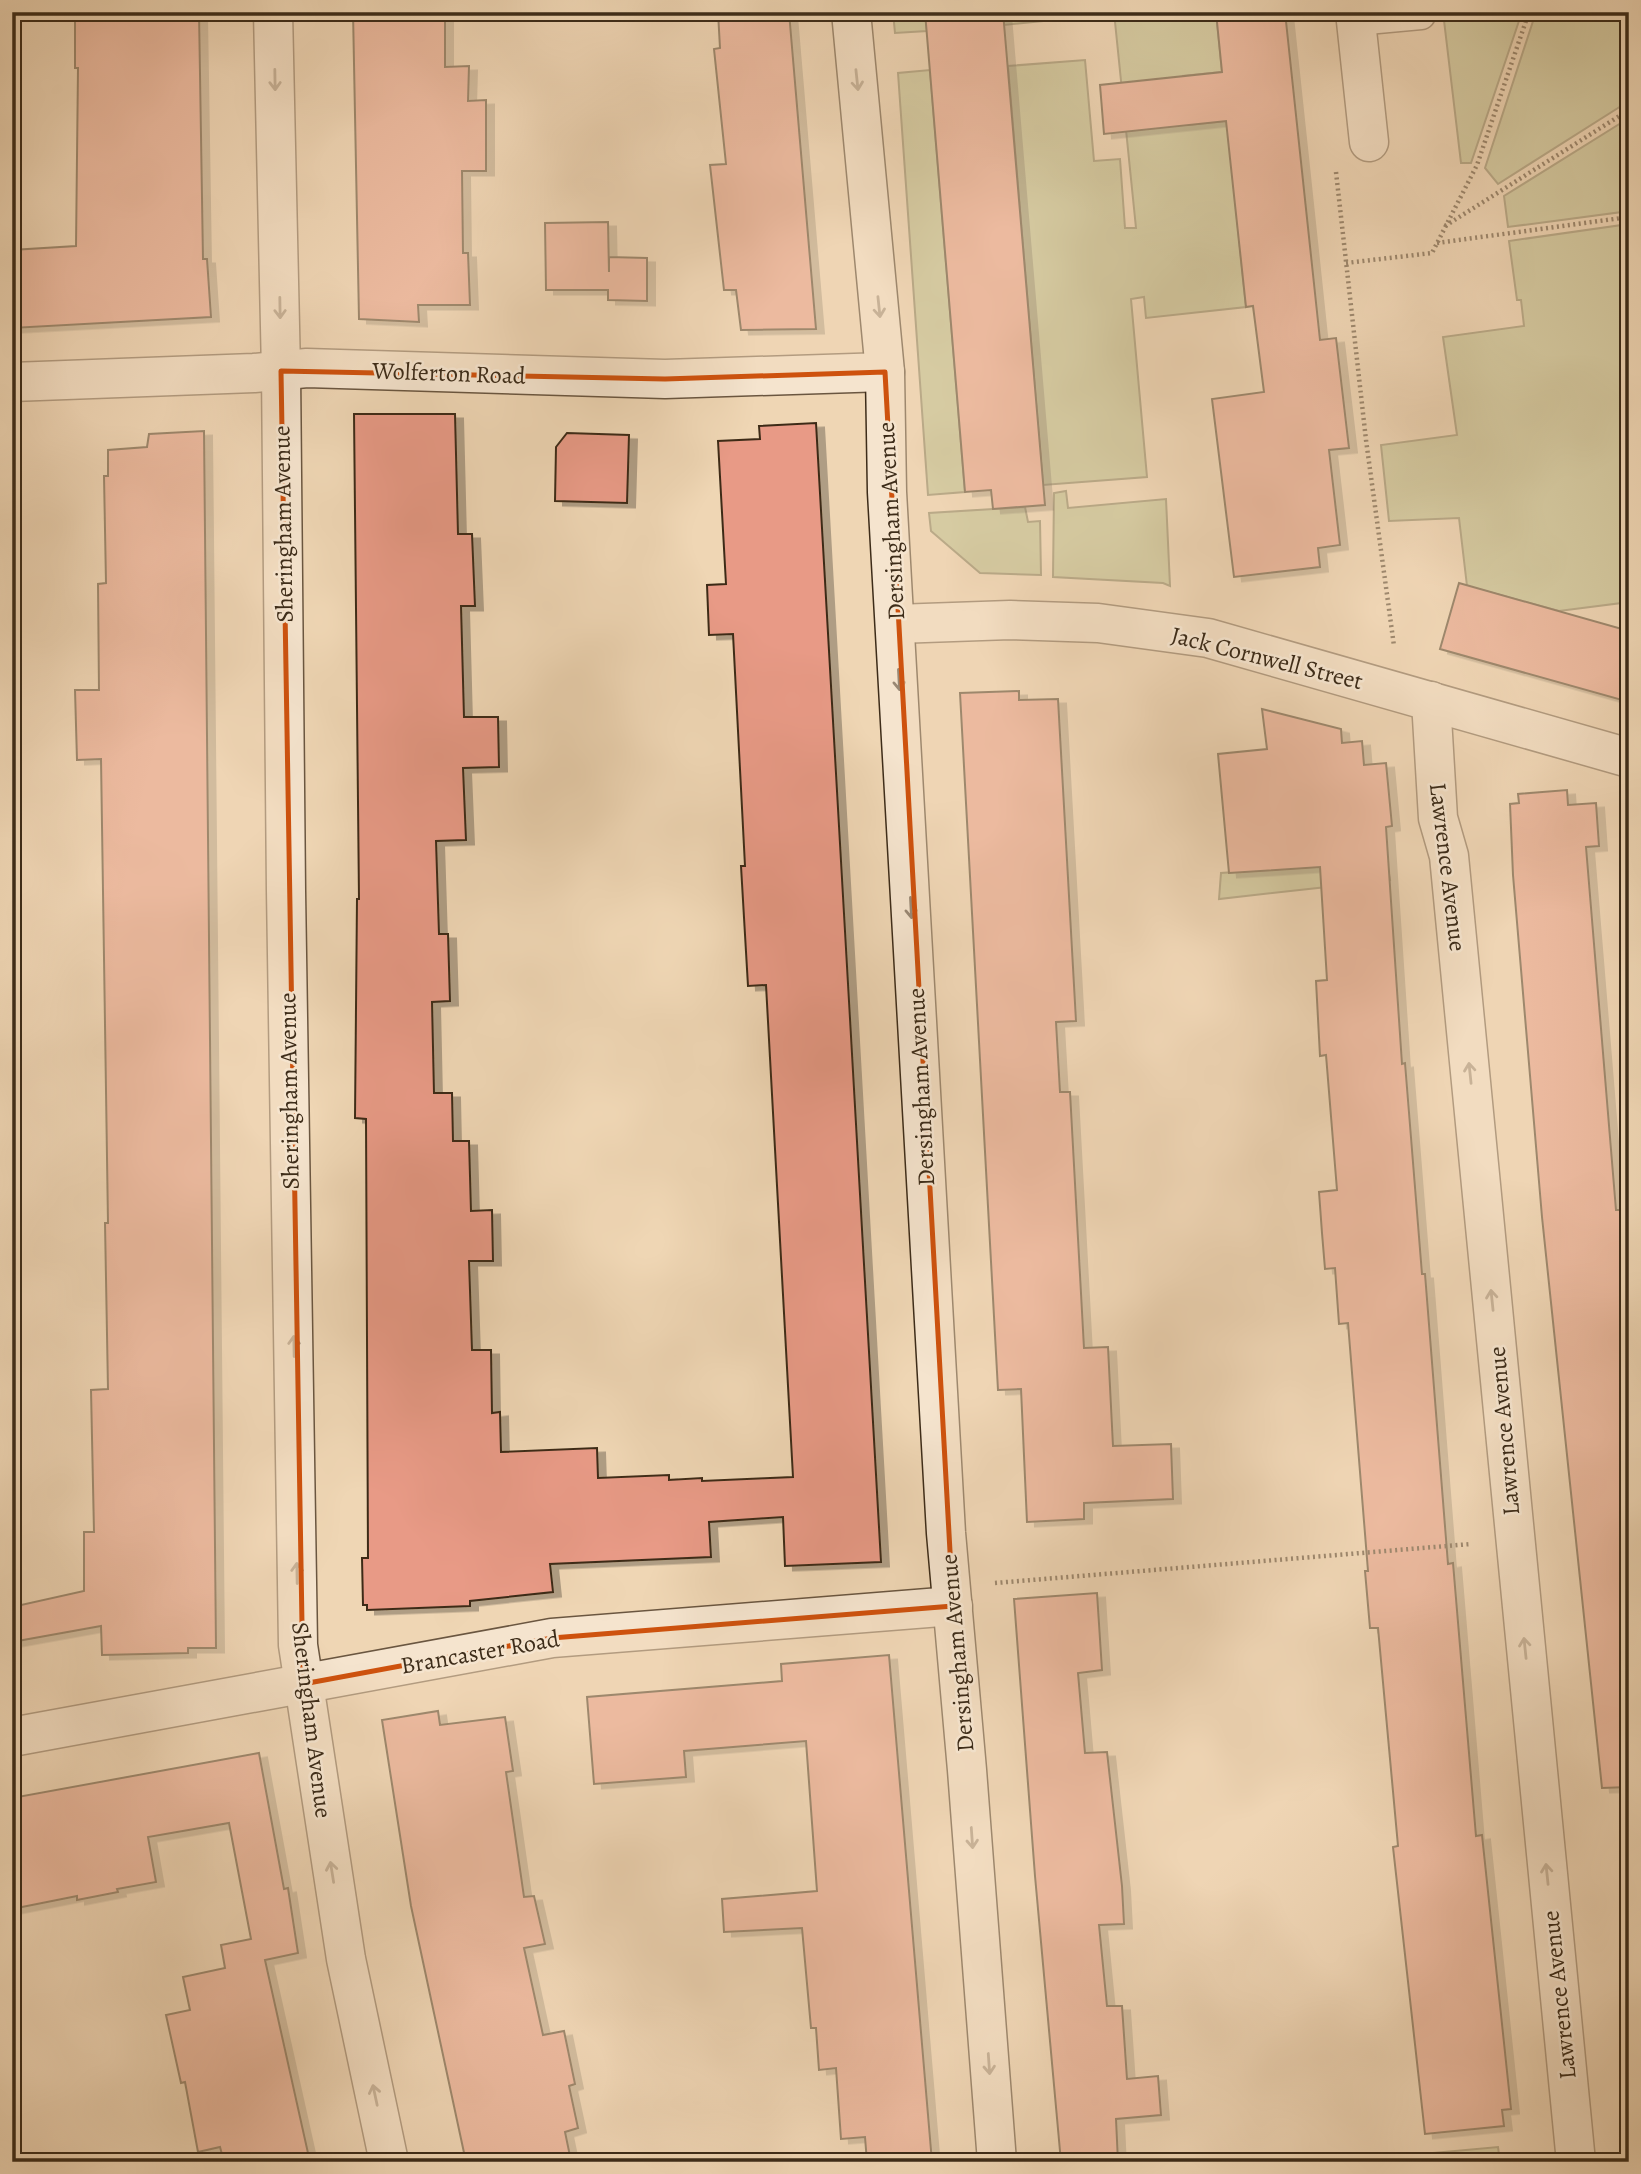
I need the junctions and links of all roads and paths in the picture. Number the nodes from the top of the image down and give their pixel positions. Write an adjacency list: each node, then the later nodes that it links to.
1 (273, 12): 13 (street, Sheringham Avenue, one-way to 13)
2 (850, 12): 14 (street, Dersingham Avenue, one-way to 14)
3 (1529, 12): 10 (path)
4 (1421, 15): 5 (lane)
5 (1355, 17): 7 (street)
6 (1629, 110): 10 (path)
7 (1369, 142)
8 (1336, 171): 12 (path)
9 (1629, 217): 11 (path)
10 (1445, 227): 11 (path)
11 (1437, 243): 12 (path)
12 (1346, 263): 17 (path)
13 (281, 371): 14 (street, Wolferton Road); 15 (street, Wolferton Road); 21 (street, Sheringham Avenue, one-way to 13)
14 (885, 372): 16 (street, Dersingham Avenue)
15 (12, 382)
16 (896, 624): 17 (street, Jack Cornwell Street); 20 (street, Dersingham Avenue, one-way to 20)
17 (1415, 697): 18 (street, Jack Cornwell Street); 19 (street, Lawrence Avenue, one-way to 17)
18 (1629, 758)
19 (1514, 1540): 20 (path); 25 (street, Lawrence Avenue, one-way to 19)
20 (953, 1597): 21 (street, Brancaster Road); 24 (street, Dersingham Avenue, one-way to 24)
21 (303, 1684): 22 (street, Brancaster Road); 23 (street, Sheringham Avenue, one-way to 21)
22 (12, 1737)
23 (390, 2162)
24 (997, 2162)
25 (1576, 2162)

